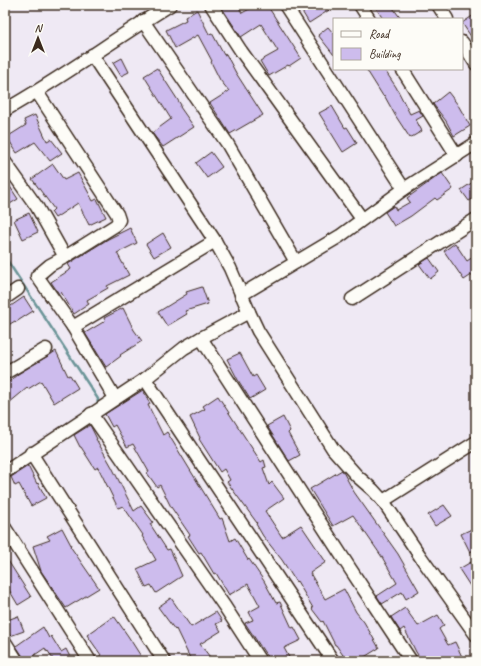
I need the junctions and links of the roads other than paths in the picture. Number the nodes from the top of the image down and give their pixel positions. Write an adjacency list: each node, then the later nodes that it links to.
1 (170, 5): 8 (street)
2 (212, 5): 19 (street)
3 (285, 5): 18 (street)
4 (360, 5): 6 (street)
5 (438, 5): 7 (street)
6 (368, 18)
7 (446, 18)
8 (143, 21): 10 (street); 23 (street)
9 (463, 44): 11 (street)
10 (92, 55): 13 (street); 21 (street)
11 (476, 64)
12 (403, 70): 16 (street)
13 (37, 92): 14 (street); 22 (street)
14 (5, 110)
15 (476, 143): 16 (street)
16 (457, 156): 18 (street)
17 (5, 162): 22 (street)
18 (404, 189): 19 (street)
19 (362, 219): 23 (street)
20 (476, 219): 27 (street)
21 (216, 241): 25 (street); 29 (street)
22 (65, 257): 29 (street)
23 (296, 262): 25 (street)
24 (18, 289): 26 (street)
25 (241, 294): 28 (street)
26 (5, 298)
27 (352, 299)
28 (249, 312): 30 (street); 39 (street)
29 (73, 327): 34 (street)
30 (201, 338): 33 (street); 48 (street)
31 (46, 349): 32 (street)
32 (5, 373)
33 (145, 379): 34 (street); 47 (street)
34 (115, 398): 35 (street)
35 (91, 414): 37 (street); 46 (street)
36 (476, 442): 39 (street)
37 (31, 454): 38 (street); 45 (street)
38 (5, 472)
39 (383, 501): 41 (street)
40 (5, 528): 44 (street)
41 (476, 635)
42 (5, 642): 43 (street)
43 (17, 661)
44 (90, 661)
45 (164, 661)
46 (260, 661)
47 (333, 661)
48 (411, 661)

